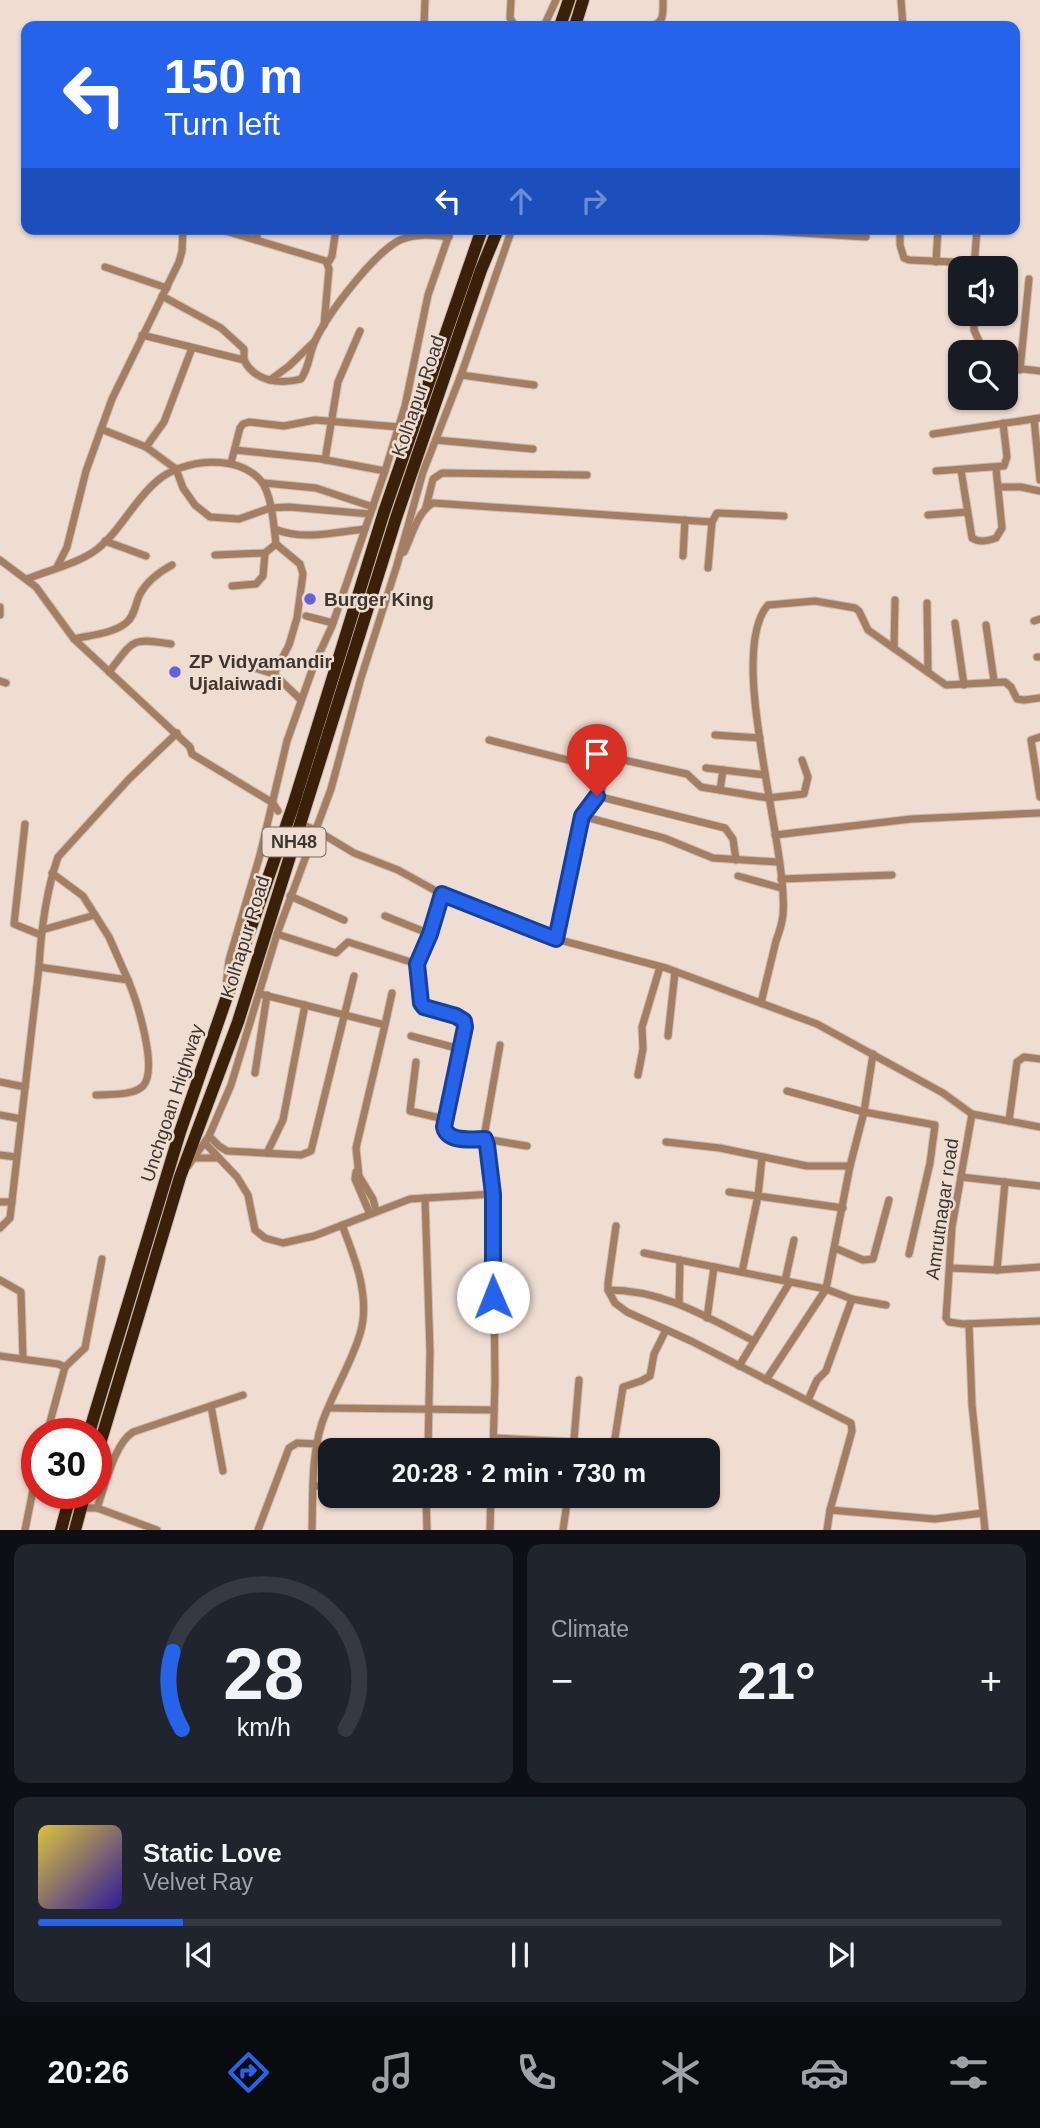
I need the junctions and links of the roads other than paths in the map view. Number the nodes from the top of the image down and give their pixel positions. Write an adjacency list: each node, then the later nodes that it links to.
1 (425, 0): 8 (street)
2 (511, 0): 9 (street)
3 (556, 0): 10 (street)
4 (569, 0): 11 (highway)
5 (583, 0): 12 (highway)
6 (663, 0): 13 (street)
7 (901, 0): 14 (street)
8 (424, 21)
9 (512, 21)
10 (546, 21)
11 (562, 21)
12 (577, 21)
13 (661, 21)
14 (903, 21)
15 (183, 235): 36 (street)
16 (239, 235): 29 (street)
17 (257, 235): 29 (street)
18 (336, 235): 32 (street)
19 (425, 235): 38 (street)
20 (449, 235): 52 (street)
21 (480, 235): 159 (highway, Unchgoan Highway / NH48)
22 (496, 235): 194 (highway, Kolhapur Road / NH48)
23 (510, 235): 46 (street)
24 (834, 235): 28 (street)
25 (900, 235): 31 (street)
26 (938, 235): 31 (street)
27 (977, 235): 30 (street)
28 (866, 237)
29 (256, 240): 32 (street)
30 (975, 256)
31 (936, 262): 33 (street)
32 (328, 263): 38 (street)
33 (948, 263)
34 (104, 267): 36 (street)
35 (1029, 279): 44 (street)
36 (167, 288): 37 (street)
37 (162, 296): 40 (street); 43 (street)
38 (324, 326): 41 (street)
39 (360, 331): 50 (street)
40 (142, 335): 42 (street); 53 (street)
41 (314, 341): 47 (street); 47 (street)
42 (192, 348): 43 (street); 56 (street)
43 (244, 360): 47 (street)
44 (1020, 370): 45 (street)
45 (1040, 371)
46 (461, 375): 48 (street); 55 (street)
47 (269, 380)
48 (534, 385)
49 (1037, 418): 51 (street); 67 (street)
50 (331, 421): 52 (street); 58 (street); 59 (street)
51 (1003, 423): 54 (street); 61 (street)
52 (399, 427): 64 (street)
53 (101, 429): 56 (street); 90 (street)
54 (933, 434)
55 (436, 440): 57 (street); 89 (street)
56 (146, 447): 62 (street)
57 (533, 449)
58 (235, 450): 59 (street); 60 (street)
59 (325, 460): 64 (street)
60 (231, 463): 62 (street); 68 (street)
61 (996, 468): 63 (street); 69 (street)
62 (176, 470): 72 (street); 81 (street)
63 (961, 470): 65 (street); 74 (street)
64 (385, 471): 73 (street)
65 (936, 471)
66 (587, 475): 71 (street)
67 (1040, 480)
68 (264, 483): 72 (street); 73 (street)
69 (998, 487): 70 (street); 74 (street)
70 (1040, 491)
71 (426, 507): 77 (street); 89 (street)
72 (270, 508): 73 (street); 79 (street)
73 (372, 511): 80 (street)
74 (967, 512): 75 (street)
75 (928, 514)
76 (785, 516): 78 (street)
77 (685, 520): 78 (street); 86 (street)
78 (712, 522): 91 (street)
79 (275, 529): 80 (street); 82 (street)
80 (365, 529): 99 (street)
81 (105, 541): 85 (street); 90 (street)
82 (276, 544): 83 (street); 108 (street)
83 (265, 553): 84 (street); 93 (street)
84 (215, 555)
85 (146, 556)
86 (683, 556)
87 (0, 560): 92 (street)
88 (172, 565): 102 (street)
89 (397, 565): 133 (street)
90 (57, 567): 92 (street)
91 (708, 568)
92 (26, 579): 102 (street)
93 (232, 586)
94 (895, 600): 104 (street)
95 (927, 603): 107 (street)
96 (0, 607): 97 (street)
97 (0, 615)
98 (306, 616): 99 (street)
99 (333, 622): 112 (street)
100 (955, 623): 110 (street)
101 (986, 625): 109 (street)
102 (74, 639): 106 (street)
103 (171, 644): 106 (street)
104 (894, 648): 107 (street); 116 (street)
105 (237, 660): 108 (street)
106 (109, 672): 113 (street)
107 (928, 672): 110 (street)
108 (274, 674): 112 (street)
109 (994, 681): 110 (street); 111 (street)
110 (964, 685)
111 (1040, 698)
112 (301, 700): 127 (street)
113 (177, 733): 127 (street); 137 (street)
114 (715, 734): 116 (street)
115 (1040, 737): 125 (street)
116 (760, 738): 122 (street)
117 (489, 740): 120 (street)
118 (802, 760): 126 (street)
119 (706, 768): 121 (street)
120 (607, 770): 123 (street); 124 (street)
121 (723, 770): 122 (street); 123 (street)
122 (765, 775): 126 (street)
123 (720, 790): 126 (street)
124 (597, 796): 130 (street); 135 (street)
125 (1040, 796)
126 (768, 798): 134 (street)
127 (273, 803): 128 (street); 159 (street)
128 (278, 811)
129 (1040, 813): 134 (street)
130 (582, 816): 135 (street); 149 (street)
131 (25, 824): 146 (street)
132 (303, 825): 133 (street)
133 (316, 830): 141 (street); 142 (street)
134 (775, 835): 136 (street)
135 (736, 860): 136 (street)
136 (778, 862): 140 (street)
137 (52, 873): 143 (street); 146 (street)
138 (892, 875): 140 (street)
139 (738, 876): 140 (street)
140 (781, 883): 158 (street)
141 (442, 894): 148 (street); 149 (street)
142 (290, 895): 145 (street); 147 (street)
143 (95, 915): 146 (street); 155 (street)
144 (385, 916): 148 (street)
145 (344, 920)
146 (41, 933): 151 (street)
147 (277, 934): 150 (street); 157 (street)
148 (430, 934): 150 (street)
149 (556, 939): 152 (street)
150 (417, 964): 166 (street)
151 (39, 967): 155 (street); 173 (street)
152 (660, 967): 153 (street); 171 (street)
153 (674, 972): 158 (street); 164 (street)
154 (354, 976): 161 (street)
155 (128, 980): 175 (street)
156 (392, 993): 162 (street)
157 (264, 994): 160 (street); 170 (street); 183 (street)
158 (761, 1003): 167 (street)
159 (224, 1004): 246 (highway, Unchgoan Highway / NH48)
160 (305, 1005): 161 (street); 187 (street)
161 (343, 1015): 162 (street); 187 (street)
162 (385, 1025): 206 (street)
163 (411, 1036): 166 (street)
164 (668, 1036)
165 (500, 1045): 184 (street)
166 (460, 1049): 180 (street)
167 (873, 1054): 176 (street); 177 (street)
168 (1040, 1059): 181 (street)
169 (416, 1062): 180 (street)
170 (255, 1073)
171 (638, 1075)
172 (0, 1082): 173 (street)
173 (25, 1087): 179 (street)
174 (787, 1091): 176 (street)
175 (96, 1095)
176 (864, 1112): 193 (street); 213 (street)
177 (972, 1114): 181 (street); 195 (street, Amrutnagar road)
178 (0, 1115): 179 (street)
179 (21, 1119): 189 (street)
180 (444, 1119): 184 (street)
181 (1009, 1121): 182 (street)
182 (1040, 1127)
183 (207, 1139): 187 (street); 190 (street); 191 (street)
184 (485, 1139): 186 (street); 199 (street)
185 (666, 1142): 192 (street)
186 (527, 1146)
187 (267, 1153)
188 (0, 1155): 189 (street)
189 (16, 1157): 204 (street)
190 (194, 1158): 191 (street); 194 (street)
191 (219, 1158): 207 (street)
192 (762, 1158): 193 (street); 200 (street)
193 (850, 1166): 205 (street)
194 (180, 1177): 247 (highway, Kolhapur Road / NH48)
195 (961, 1177): 196 (street); 218 (street, Amrutnagar road)
196 (1005, 1182): 197 (street); 219 (street)
197 (1040, 1186)
198 (729, 1192): 200 (street)
199 (493, 1194): 201 (street); 244 (street)
200 (758, 1196): 205 (street); 220 (street)
201 (425, 1198): 206 (street); 243 (street)
202 (888, 1200): 211 (street)
203 (0, 1202): 204 (street)
204 (12, 1202): 209 (street)
205 (843, 1208): 211 (street)
206 (373, 1212): 207 (street)
207 (342, 1225): 242 (street)
208 (616, 1226): 224 (street)
209 (0, 1228)
210 (794, 1240): 222 (street)
211 (835, 1248): 223 (street)
212 (644, 1253): 215 (street)
213 (909, 1254)
214 (102, 1259): 236 (street)
215 (680, 1260): 216 (street); 226 (street)
216 (714, 1267): 220 (street); 228 (street)
217 (1040, 1267): 219 (street)
218 (950, 1268): 219 (street); 230 (street, Amrutnagar road)
219 (997, 1270)
220 (742, 1272): 222 (street)
221 (0, 1280): 234 (street)
222 (788, 1281): 223 (street); 232 (street)
223 (826, 1289): 225 (street); 238 (street)
224 (608, 1290): 226 (street); 231 (street)
225 (852, 1299): 227 (street); 240 (street)
226 (679, 1304): 228 (street)
227 (886, 1305)
228 (707, 1318): 232 (street)
229 (1040, 1321): 230 (street)
230 (969, 1324): 265 (street)
231 (666, 1330): 235 (street); 251 (street)
232 (754, 1341): 235 (street)
233 (0, 1356): 234 (street)
234 (23, 1359): 236 (street)
235 (738, 1366): 238 (street)
236 (65, 1367): 245 (street)
237 (579, 1380): 250 (street)
238 (766, 1380): 240 (street)
239 (243, 1395): 241 (street)
240 (808, 1400): 264 (street)
241 (211, 1406): 253 (street); 254 (street)
242 (329, 1408): 243 (street); 252 (street)
243 (429, 1409): 244 (street); 248 (street)
244 (494, 1410): 249 (street)
245 (51, 1418)
246 (94, 1418)
247 (108, 1418)
248 (428, 1438)
249 (494, 1438)
250 (575, 1438)
251 (615, 1438)
252 (317, 1448): 255 (street); 270 (street)
253 (112, 1466)
254 (223, 1471)
255 (313, 1486): 256 (street); 271 (street)
256 (318, 1486)
257 (426, 1508): 272 (street)
258 (491, 1508): 273 (street)
259 (566, 1508): 274 (street)
260 (29, 1509): 266 (street)
261 (67, 1509): 267 (highway)
262 (82, 1509): 268 (highway)
263 (100, 1509): 269 (street)
264 (830, 1510): 265 (street); 275 (street)
265 (983, 1513): 276 (street)
266 (25, 1530)
267 (61, 1530)
268 (75, 1530)
269 (157, 1530)
270 (258, 1530)
271 (312, 1530)
272 (427, 1530)
273 (490, 1530)
274 (563, 1530)
275 (827, 1530)
276 (985, 1530)

